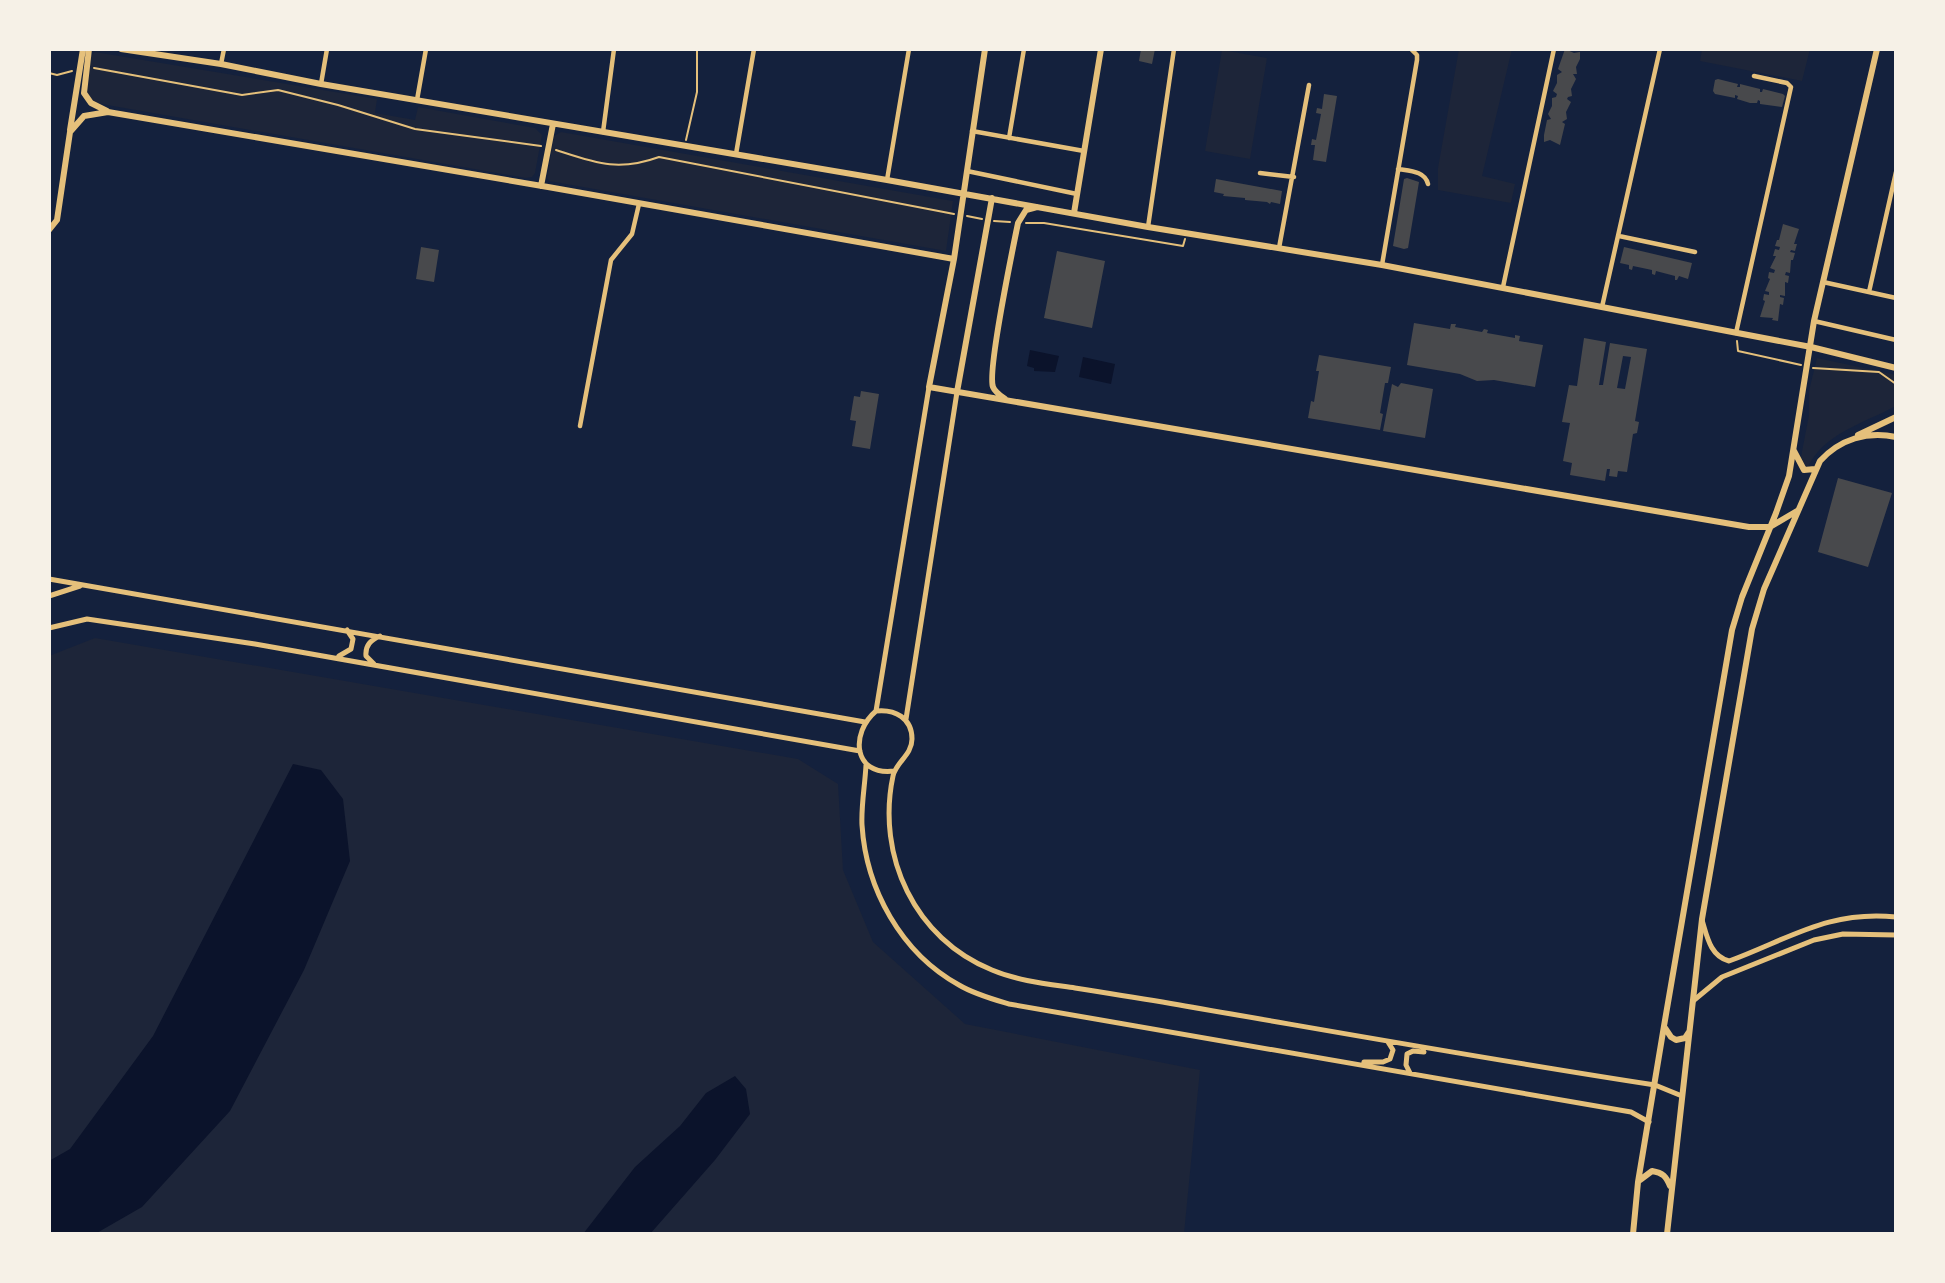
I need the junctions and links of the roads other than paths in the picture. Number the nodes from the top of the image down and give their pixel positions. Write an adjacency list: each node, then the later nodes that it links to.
1 (83, 49): 20 (main road)
2 (89, 49): 20 (main road)
3 (121, 49): 18 (main road)
4 (224, 49): 19 (street)
5 (327, 49): 22 (street)
6 (426, 49): 24 (street)
7 (614, 49): 29 (street)
8 (754, 49): 32 (street)
9 (909, 49): 38 (street)
10 (985, 49): 27 (main road)
11 (1101, 49): 31 (main road)
12 (1174, 49): 47 (street)
13 (1411, 49): 33 (street)
14 (1554, 49): 55 (street)
15 (1660, 49): 49 (street)
16 (1875, 49): 54 (main road)
17 (1024, 50): 30 (street)
18 (144, 51): 19 (main road)
19 (221, 64): 22 (main road)
20 (83, 69): 25 (main road); 28 (main road)
21 (1754, 76): 60 (street)
22 (321, 84): 24 (main road)
23 (1309, 85): 37 (street)
24 (417, 100): 26 (main road)
25 (108, 112): 28 (main road); 40 (main road)
26 (553, 124): 29 (main road); 40 (main road)
27 (972, 131): 30 (street); 34 (main road)
28 (69, 132): 48 (main road)
29 (603, 132): 32 (main road)
30 (1009, 138): 31 (street)
31 (1085, 151): 42 (main road)
32 (736, 154): 38 (main road)
33 (1398, 169): 39 (street); 53 (street)
34 (966, 171): 41 (main road); 42 (street)
35 (1896, 172): 56 (street)
36 (1260, 173): 37 (street)
37 (1294, 177): 50 (street)
38 (887, 180): 41 (main road)
39 (1428, 184)
40 (541, 186): 44 (main road)
41 (963, 193): 43 (main road); 52 (main road)
42 (1077, 194): 46 (main road)
43 (992, 198): 45 (main road); 65 (main road)
44 (639, 204): 52 (main road); 68 (street)
45 (1039, 207): 46 (main road); 66 (main road)
46 (1074, 214): 47 (main road)
47 (1148, 227): 50 (main road)
48 (49, 230)
49 (1619, 236): 51 (street); 58 (street)
50 (1279, 249): 53 (main road)
51 (1695, 252)
52 (954, 259): 64 (main road)
53 (1382, 265): 55 (main road)
54 (1823, 282): 56 (street); 59 (main road)
55 (1503, 287): 58 (main road)
56 (1869, 292): 57 (street)
57 (1896, 298)
58 (1602, 308): 60 (main road)
59 (1814, 321): 61 (street); 62 (main road)
60 (1736, 333): 62 (main road)
61 (1896, 340)
62 (1811, 347): 63 (main road); 71 (main road)
63 (1896, 368)
64 (929, 387): 65 (main road); 83 (street)
65 (957, 392): 66 (main road); 84 (street)
66 (1007, 401): 74 (main road)
67 (1896, 417): 70 (main road)
68 (580, 426)
69 (1896, 437): 70 (main road)
70 (1849, 439): 72 (main road)
71 (1793, 449): 72 (main road); 74 (main road)
72 (1815, 469): 73 (main road)
73 (1797, 510): 74 (main road); 90 (main road)
74 (1770, 527): 93 (main road)
75 (49, 579): 76 (street)
76 (83, 585): 77 (street); 79 (street)
77 (49, 596)
78 (49, 628): 81 (street)
79 (347, 630): 80 (street); 81 (street)
80 (380, 636): 82 (street); 85 (street)
81 (336, 657): 82 (street)
82 (378, 666): 86 (street)
83 (876, 711): 84 (street); 85 (street)
84 (906, 719): 88 (street)
85 (865, 722): 86 (street)
86 (860, 751): 87 (street)
87 (866, 765): 88 (street); 97 (street)
88 (894, 771): 95 (street)
89 (1896, 917): 90 (street)
90 (1702, 919): 92 (main road)
91 (1896, 935): 92 (street)
92 (1693, 1001): 94 (main road)
93 (1664, 1026): 94 (main road); 99 (main road)
94 (1690, 1029): 100 (main road)
95 (1388, 1042): 96 (street); 97 (street)
96 (1479, 1058): 98 (street); 99 (street)
97 (1333, 1060): 98 (street)
98 (1410, 1073): 101 (street)
99 (1655, 1085): 100 (street); 101 (main road)
100 (1682, 1096): 103 (main road)
101 (1649, 1122): 102 (main road)
102 (1638, 1182): 103 (main road); 104 (main road)
103 (1671, 1188): 105 (main road)
104 (1633, 1234)
105 (1667, 1234)

